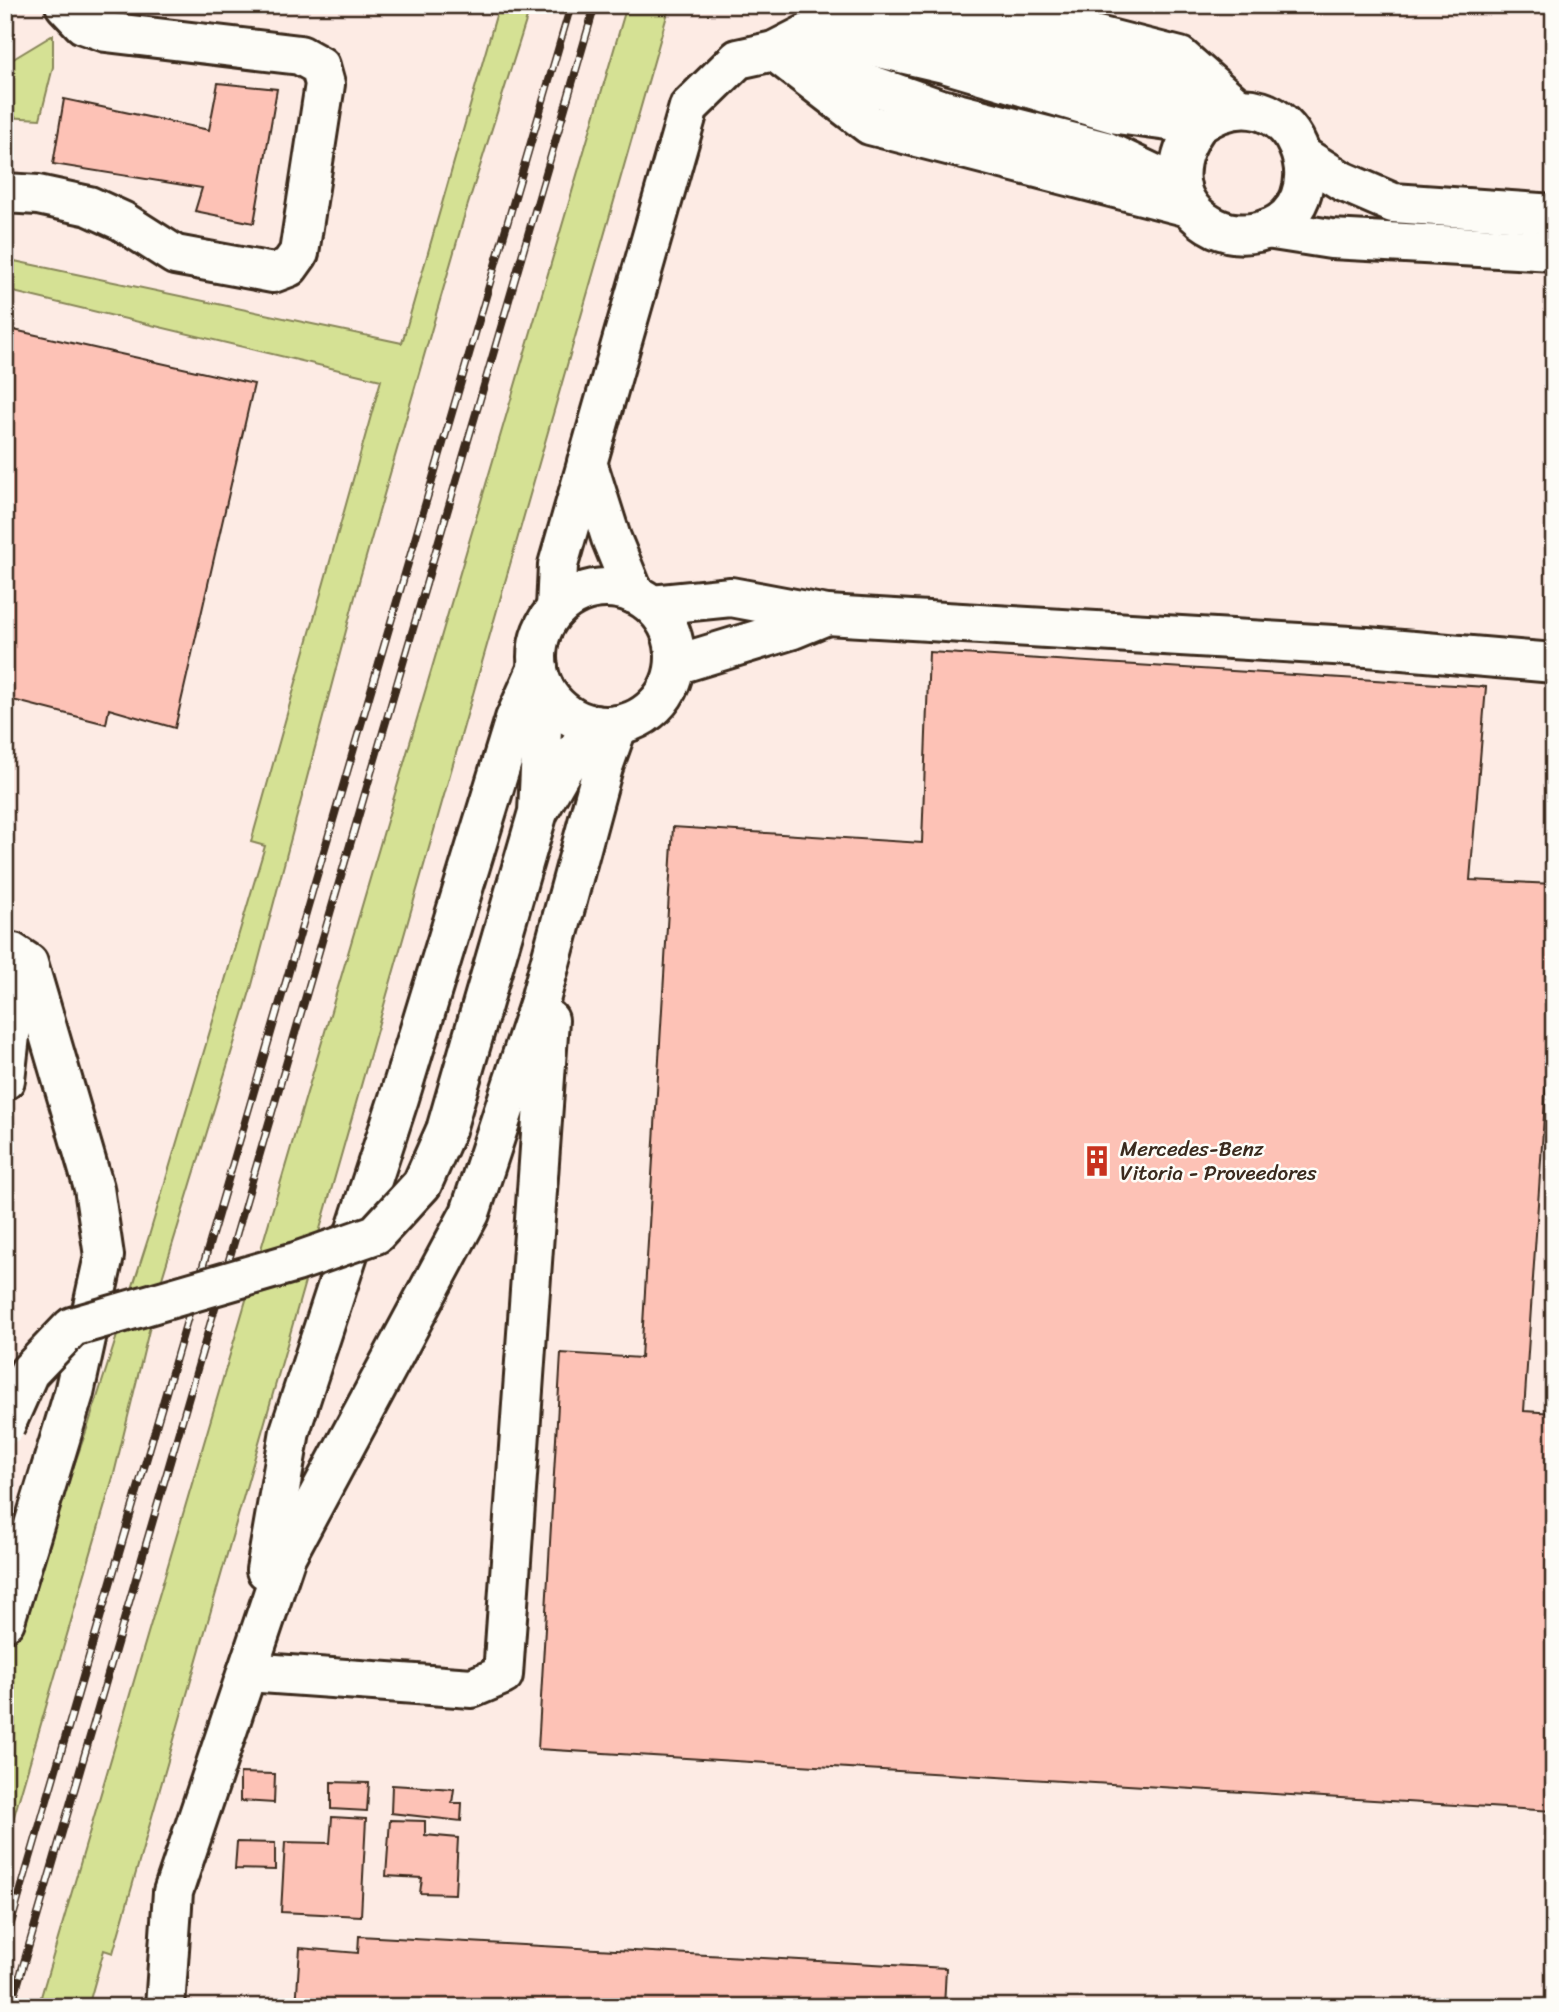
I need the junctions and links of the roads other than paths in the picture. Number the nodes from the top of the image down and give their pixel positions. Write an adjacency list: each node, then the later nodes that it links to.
1 (65, 5): 8 (lane)
2 (975, 5): 6 (lane)
3 (889, 13): 4 (lane); 6 (lane)
4 (811, 32): 5 (lane); 6 (lane)
5 (774, 51): 9 (lane); 13 (lane)
6 (1217, 115): 7 (lane); 9 (lane)
7 (1304, 157): 10 (lane); 11 (lane)
8 (5, 193)
9 (1185, 197): 11 (lane)
10 (1554, 214)
11 (1267, 229): 12 (lane)
12 (1554, 251)
13 (587, 462): 14 (lane); 15 (lane)
14 (643, 599): 15 (lane); 16 (lane); 18 (lane)
15 (556, 609): 19 (lane)
16 (827, 615): 17 (lane); 18 (lane)
17 (1554, 663)
18 (675, 665): 20 (lane)
19 (541, 678): 20 (lane); 21 (lane); 27 (lane)
20 (606, 725): 21 (lane); 23 (lane)
21 (538, 812): 25 (lane, bridge)
22 (9, 943): 24 (lane); 26 (lane)
23 (548, 971): 27 (lane); 27 (lane)
24 (5, 1080)
25 (5, 1426)
26 (5, 1621)
27 (247, 1672): 28 (lane)
28 (161, 2002)

